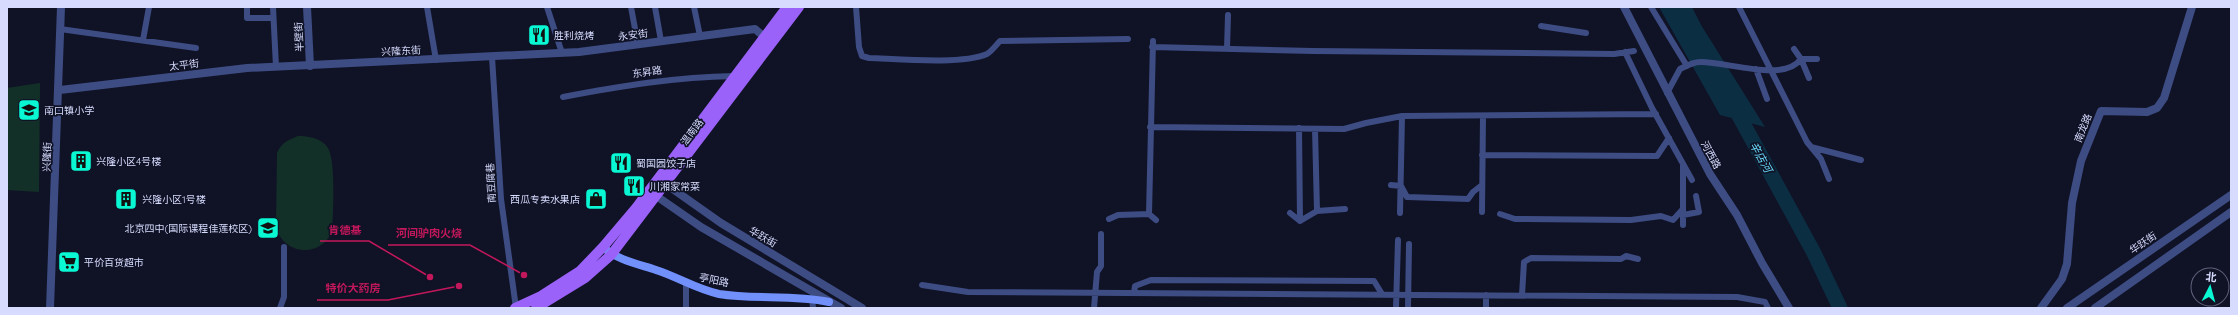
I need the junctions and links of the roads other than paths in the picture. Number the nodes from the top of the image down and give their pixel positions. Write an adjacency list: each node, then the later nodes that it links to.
1 (61, 7): 21 (street, 兴隆街)
2 (149, 7): 24 (street)
3 (246, 7): 19 (street)
4 (273, 7): 19 (street)
5 (307, 7): 39 (street, 半壁街)
6 (426, 7): 37 (street)
7 (547, 7): 34 (street)
8 (631, 7): 28 (street)
9 (655, 7): 27 (street)
10 (694, 7): 23 (street)
11 (799, 7): 25 (main road, 温南路)
12 (856, 7): 26 (street)
13 (1624, 7): 47 (street, 河西路)
14 (1651, 7): 40 (street)
15 (1739, 7): 43 (street)
16 (2192, 7): 115 (street, 南龙路)
17 (785, 8): 25 (main road, 温南路)
18 (1228, 16): 30 (street)
19 (273, 18): 41 (street)
20 (1541, 26): 22 (street)
21 (60, 29): 24 (street); 46 (street, 兴隆街)
22 (1586, 33)
23 (700, 36): 25 (street, 永安街); 27 (street, 永安街)
24 (143, 40): 29 (street)
25 (768, 40): 44 (main road, 温南路); 63 (main road, 温南路)
26 (1128, 40)
27 (661, 42): 28 (street, 永安街)
28 (638, 44): 34 (street, 永安街)
29 (196, 48)
30 (1226, 49): 33 (street); 53 (street)
31 (1794, 49): 36 (street)
32 (1634, 51): 33 (street)
33 (1625, 52): 50 (street)
34 (562, 53): 35 (street, 永安街)
35 (492, 57): 37 (street, 兴隆东街); 103 (street, 南豆腐巷)
36 (1802, 59): 38 (street); 43 (street); 45 (street)
37 (436, 60): 39 (street, 兴隆东街)
38 (1817, 60)
39 (310, 66): 41 (street, 太平街)
40 (1687, 66): 42 (street); 47 (street)
41 (276, 67): 46 (street, 太平街)
42 (1756, 69): 43 (street); 49 (street)
43 (1769, 69): 57 (street)
44 (734, 76): 48 (street, 东昇路); 63 (main road, 温南路)
45 (1809, 78)
46 (60, 90): 101 (street, 兴隆街)
47 (1667, 93): 114 (street, 河西路)
48 (563, 97)
49 (1767, 99)
50 (1656, 114): 52 (street); 56 (street)
51 (1402, 116): 52 (street); 55 (street); 66 (street)
52 (1483, 116): 58 (street)
53 (1150, 127): 54 (street); 77 (street)
54 (1299, 128): 55 (street); 81 (street)
55 (1315, 129): 71 (street)
56 (1669, 138): 58 (street); 60 (street)
57 (1811, 147): 59 (street); 61 (street)
58 (1482, 155): 65 (street)
59 (1861, 160)
60 (1683, 163): 62 (street); 73 (street)
61 (1828, 179)
62 (1692, 180)
63 (661, 181): 67 (main road, 温南路); 108 (street, 华跃街)
64 (1391, 185): 66 (street)
65 (1482, 185): 66 (street); 72 (street)
66 (1401, 186): 76 (street)
67 (652, 192): 87 (main road, 温南路); 88 (main road, 温南路); 100 (street)
68 (2231, 195): 116 (street, 华跃街)
69 (1696, 196): 73 (street)
70 (1345, 209): 71 (street)
71 (1317, 211): 81 (street)
72 (1482, 212)
73 (1683, 212): 78 (street); 82 (street)
74 (2231, 212): 117 (street)
75 (1290, 213): 81 (street)
76 (1400, 213)
77 (1149, 214): 79 (street); 80 (street)
78 (1500, 214)
79 (1109, 219)
80 (1156, 220)
81 (1300, 221)
82 (1683, 225)
83 (1101, 234): 92 (street)
84 (1398, 240): 95 (street)
85 (1409, 244): 96 (street)
86 (284, 247): 102 (street)
87 (603, 247): 88 (main road, 亭阳路); 103 (main road, 温南路)
88 (611, 255): 90 (main road, 亭阳路); 104 (main road, 温南路)
89 (1638, 258): 97 (street)
90 (686, 283): 99 (main road, 亭阳路); 105 (street)
91 (922, 285): 92 (street)
92 (1094, 292): 93 (street); 109 (street)
93 (1134, 293): 94 (street); 94 (street)
94 (1382, 294): 95 (street)
95 (1396, 294): 96 (street); 110 (street)
96 (1409, 294): 98 (street); 111 (street)
97 (1522, 295): 98 (street); 113 (street)
98 (1486, 296): 112 (street)
99 (812, 298): 100 (main road, 亭阳路); 106 (street)
100 (829, 302): 107 (street)
101 (50, 308)
102 (280, 308)
103 (516, 308)
104 (536, 308)
105 (686, 308)
106 (813, 308)
107 (841, 308)
108 (862, 308)
109 (1094, 308)
110 (1396, 308)
111 (1408, 308)
112 (1486, 308)
113 (1768, 308)
114 (1789, 308)
115 (2041, 308)
116 (2067, 308)
117 (2095, 308)

